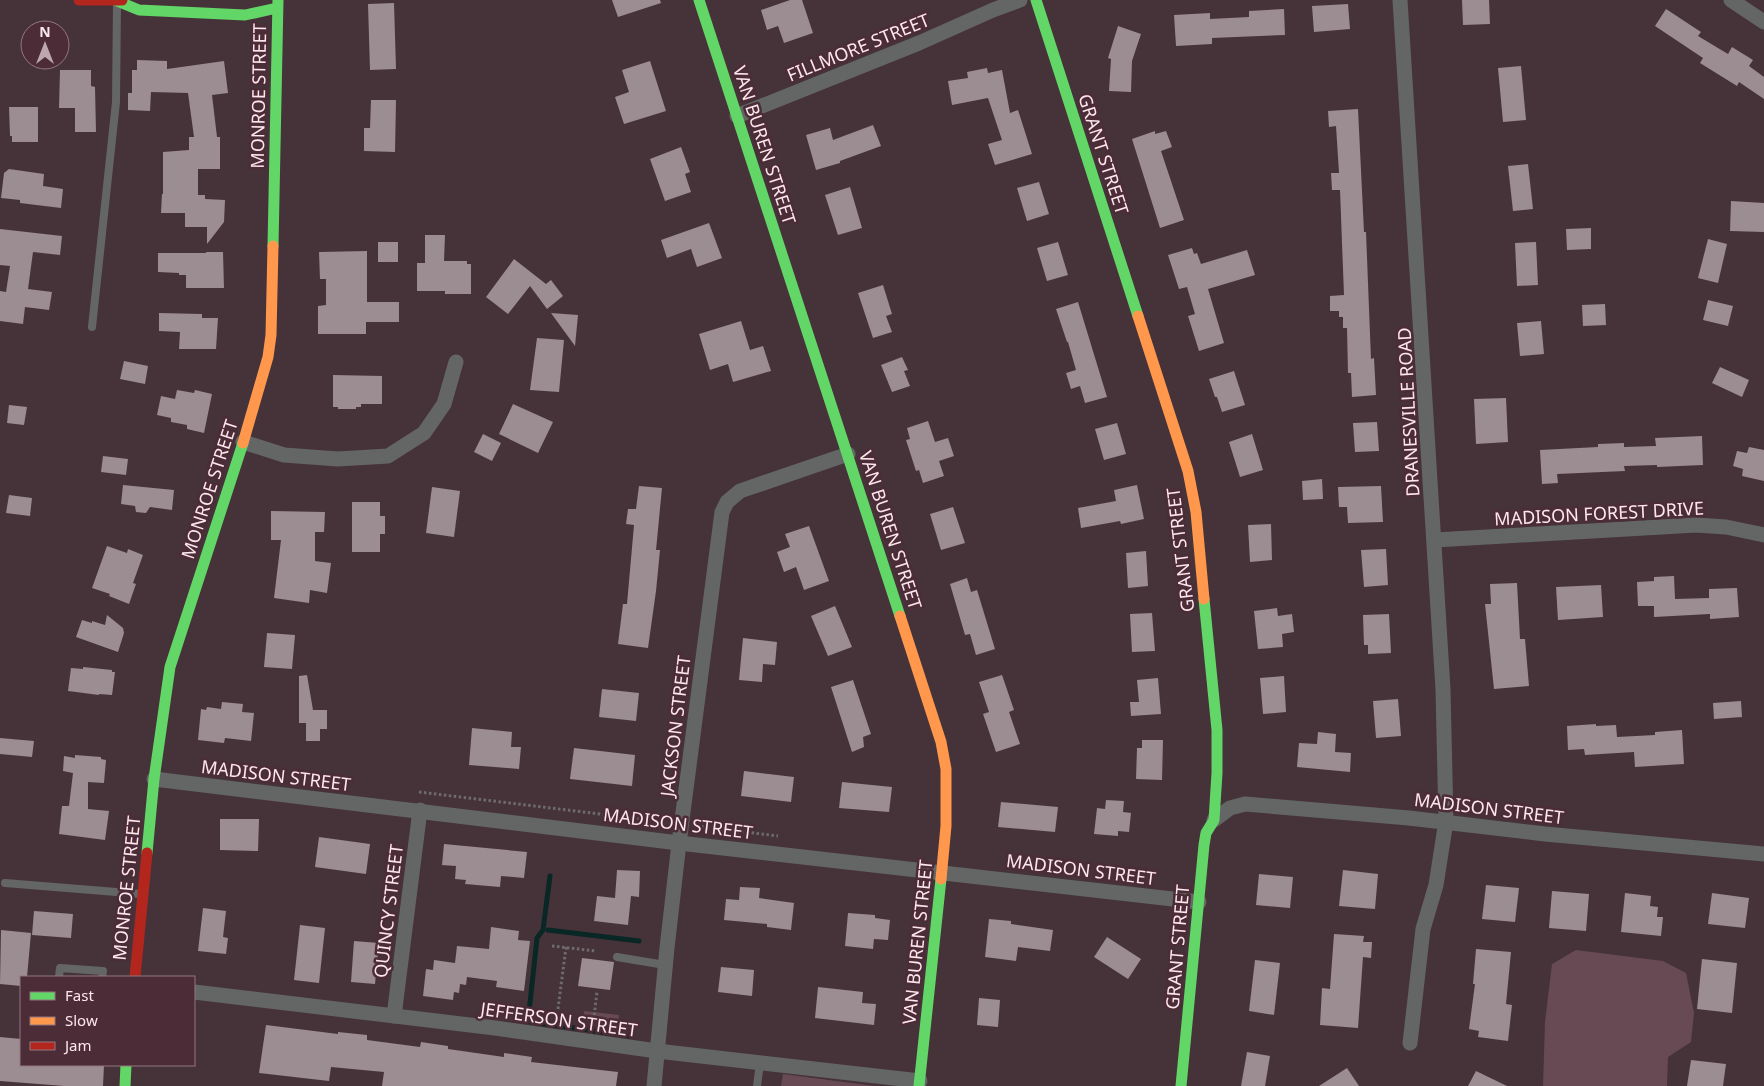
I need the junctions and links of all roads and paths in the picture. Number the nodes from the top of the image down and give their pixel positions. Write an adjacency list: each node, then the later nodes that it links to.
1 (80, 0): 2 (street)
2 (119, 0): 9 (street); 12 (lane)
3 (699, 0): 11 (street, VAN BUREN STREET)
4 (1020, 0): 11 (street, FILLMORE STREET)
5 (1036, 0): 20 (street, GRANT STREET)
6 (1400, 0): 17 (street, DRANESVILLE ROAD)
7 (1732, 0): 10 (street)
8 (254, 2): 9 (street)
9 (279, 3): 14 (street, MONROE STREET)
10 (1764, 22)
11 (737, 116): 15 (street, VAN BUREN STREET)
12 (92, 326)
13 (456, 362): 14 (street)
14 (243, 442): 18 (street, MONROE STREET)
15 (848, 454): 22 (street, JACKSON STREET); 24 (street, VAN BUREN STREET)
16 (1764, 535): 17 (street, MADISON FOREST DRIVE)
17 (1435, 540): 21 (street, DRANESVILLE ROAD)
18 (154, 779): 19 (street, MADISON STREET); 26 (street, MONROE STREET)
19 (420, 810): 22 (street, MADISON STREET); 39 (street, QUINCY STREET)
20 (1214, 820): 21 (street, MADISON STREET); 27 (street, GRANT STREET)
21 (1446, 822): 23 (street, MADISON STREET); 41 (street, DRANESVILLE ROAD)
22 (679, 843): 24 (street, MADISON STREET); 32 (street, JACKSON STREET)
23 (1764, 854)
24 (942, 872): 27 (street, MADISON STREET); 45 (street, VAN BUREN STREET)
25 (5, 883): 26 (lane)
26 (143, 894): 35 (street, MONROE STREET)
27 (1198, 902): 49 (street, GRANT STREET)
28 (552, 946): 29 (path)
29 (566, 947): 30 (path); 38 (path)
30 (596, 951)
31 (617, 957): 32 (lane)
32 (665, 965): 42 (street, JACKSON STREET)
33 (59, 976): 34 (lane)
34 (102, 976)
35 (134, 976)
36 (195, 992): 39 (street, JEFFERSON STREET)
37 (597, 992): 40 (path)
38 (558, 1008)
39 (394, 1016): 42 (street, JEFFERSON STREET)
40 (593, 1025)
41 (1410, 1043)
42 (657, 1051): 43 (street, JEFFERSON STREET); 47 (street, JACKSON STREET)
43 (760, 1063): 45 (street, JEFFERSON STREET); 48 (lane)
44 (126, 1066): 46 (street)
45 (920, 1084)
46 (125, 1086)
47 (654, 1086)
48 (757, 1086)
49 (1181, 1086)

